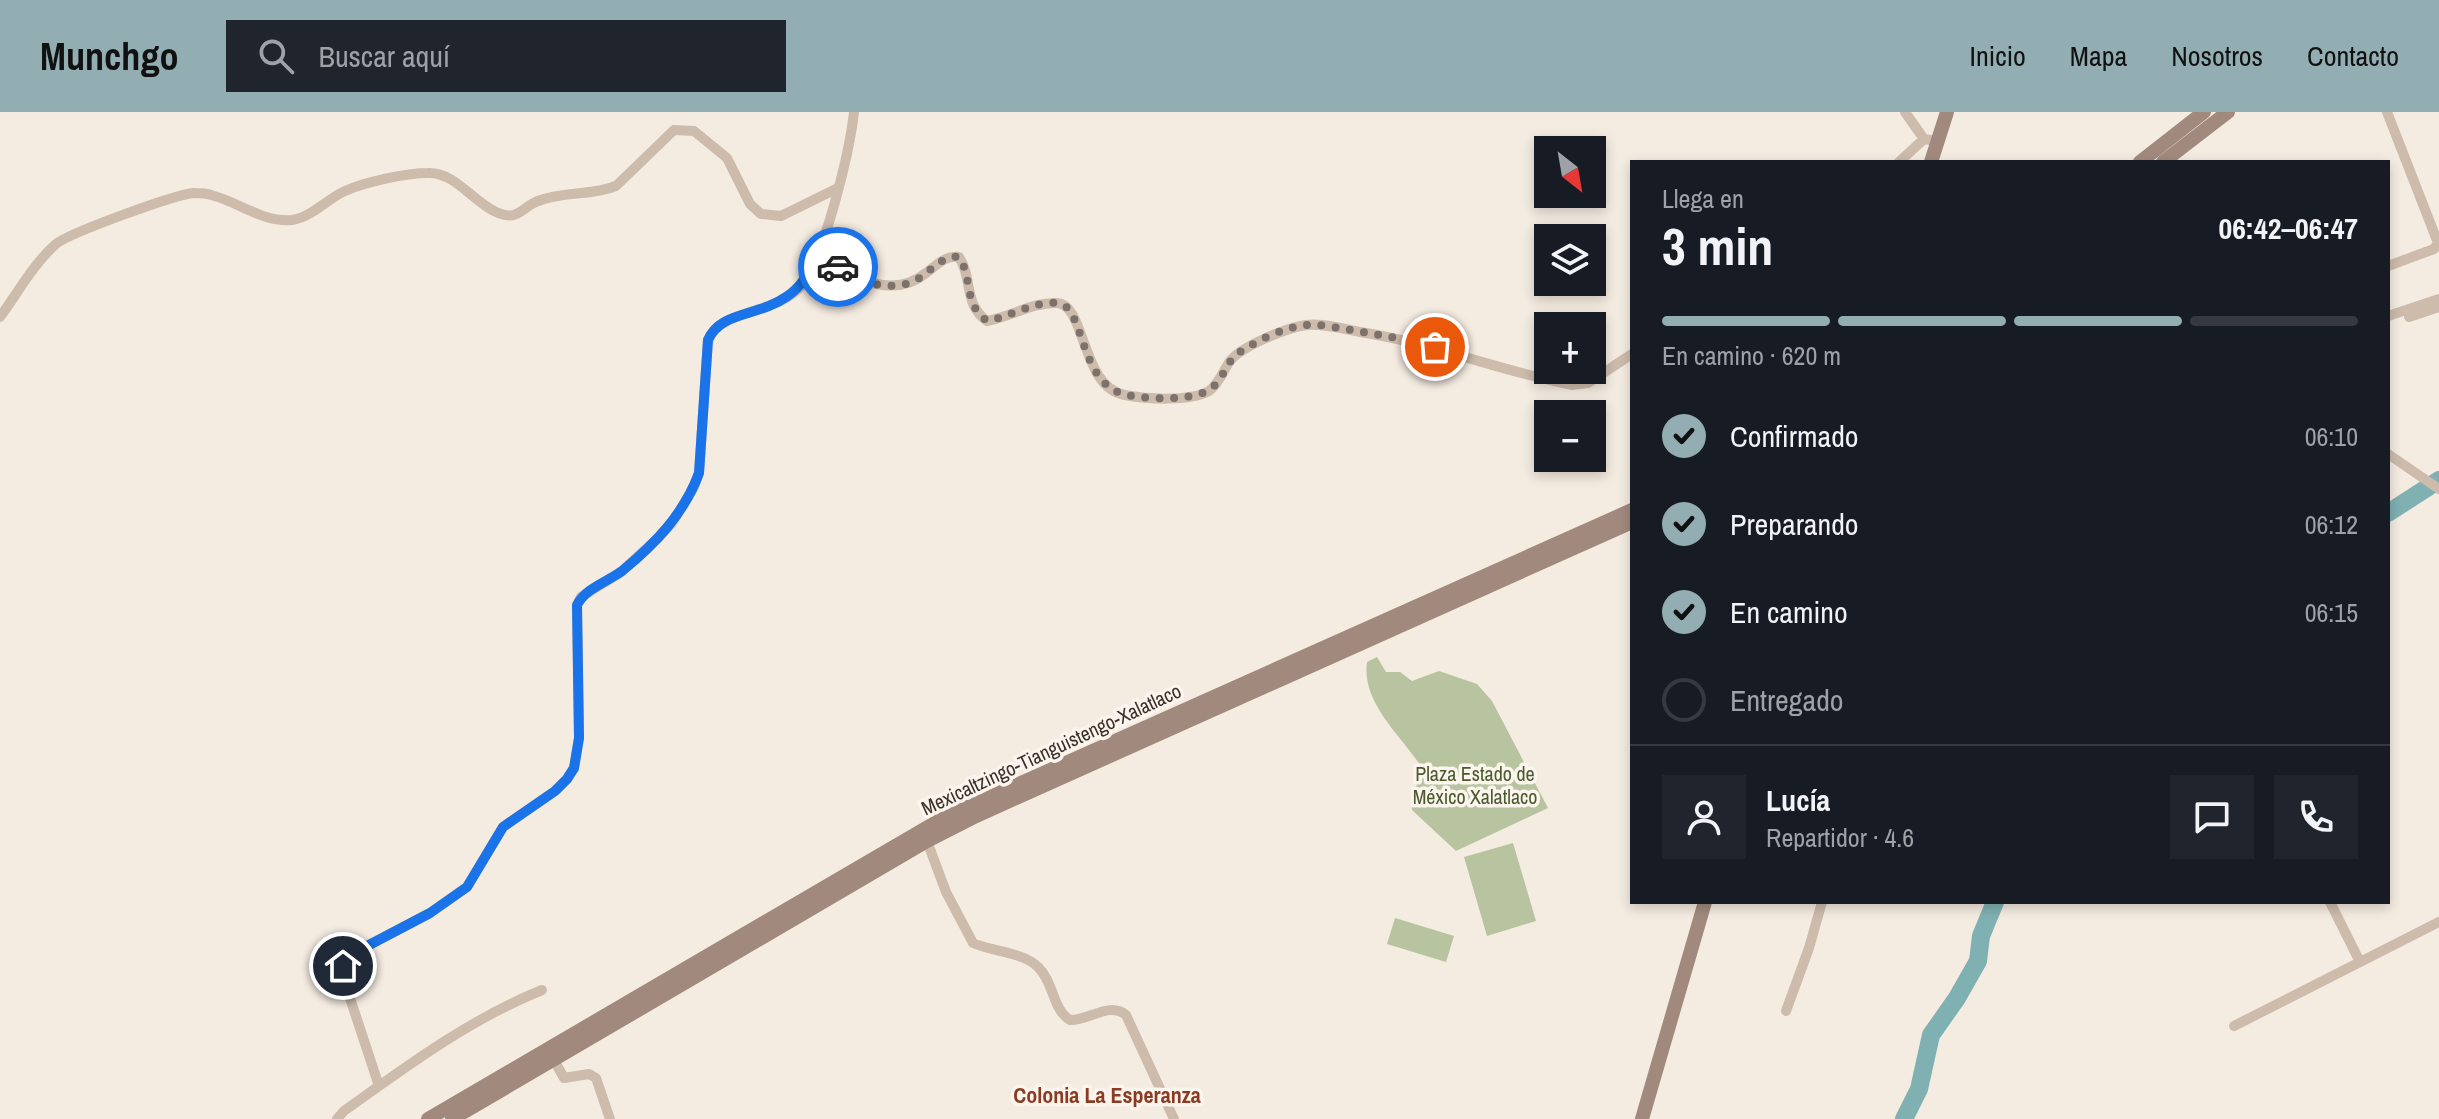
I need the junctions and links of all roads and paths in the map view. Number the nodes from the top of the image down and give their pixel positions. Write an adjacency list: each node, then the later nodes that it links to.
1 (854, 112): 12 (street)
2 (1905, 112): 7 (street)
3 (1947, 112): 7 (main road)
4 (2204, 112): 10 (main road)
5 (2228, 112): 11 (main road)
6 (2387, 112): 14 (street)
7 (1931, 140): 8 (street); 9 (main road)
8 (1902, 160)
9 (1931, 160)
10 (2143, 160)
11 (2166, 160)
12 (838, 188): 13 (street); 18 (street)
13 (817, 253): 20 (street); 35 (street)
14 (2390, 265)
15 (2439, 299): 17 (street)
16 (2439, 307): 19 (street)
17 (2390, 315)
18 (0, 317)
19 (2390, 322)
20 (1630, 355)
21 (2390, 455): 22 (street)
22 (2439, 489)
23 (1630, 511): 38 (main road, Mexicaltzingo-Tianguistengo-Xalatlaco)
24 (1630, 523): 25 (main road, Mexicaltzingo-Tianguistengo-Xalatlaco)
25 (927, 841): 34 (main road, Mexicaltzingo-Tianguistengo-Xalatlaco); 41 (street)
26 (1704, 904): 42 (main road)
27 (1821, 904): 32 (street)
28 (2331, 904): 30 (street)
29 (2439, 922): 30 (street)
30 (2360, 962): 33 (street)
31 (542, 990): 35 (street)
32 (1786, 1011)
33 (2234, 1026)
34 (554, 1060): 36 (main road, Mexicaltzingo-Tianguistengo-Xalatlaco); 40 (street)
35 (379, 1086): 37 (street)
36 (469, 1115): 39 (main road, Mexicaltzingo-Tianguistengo-Xalatlaco)
37 (337, 1119)
38 (428, 1119)
39 (452, 1119)
40 (610, 1119)
41 (1174, 1119)
42 (1642, 1119)

